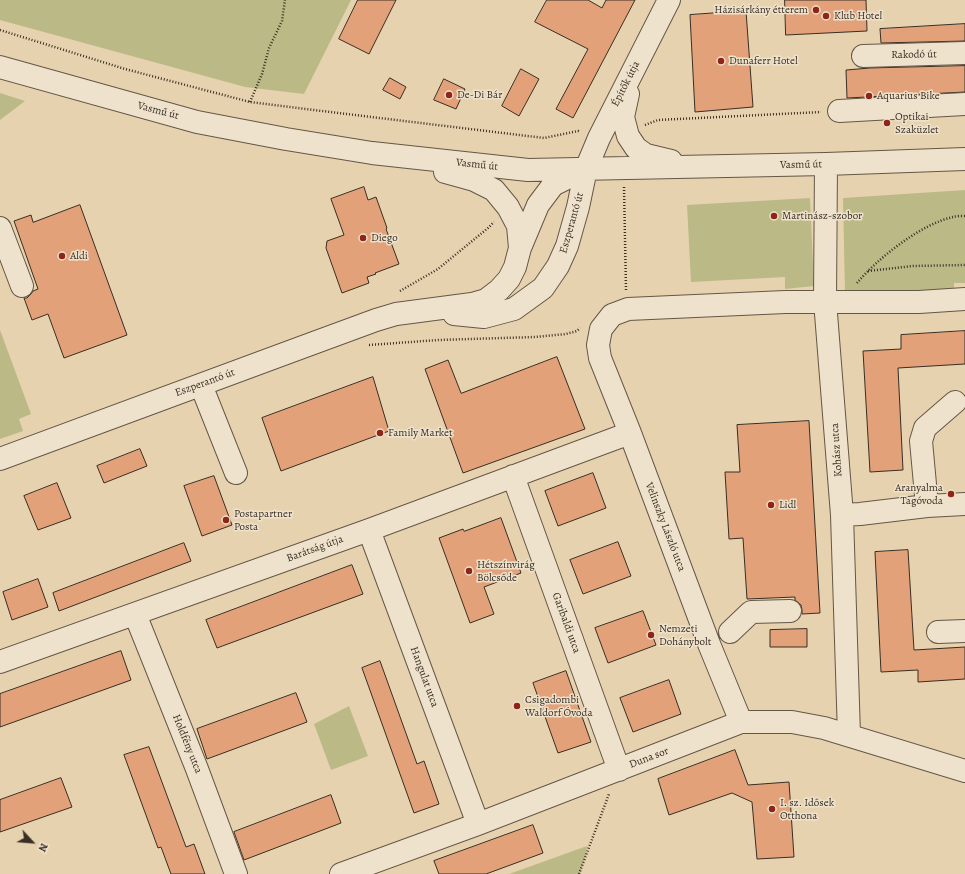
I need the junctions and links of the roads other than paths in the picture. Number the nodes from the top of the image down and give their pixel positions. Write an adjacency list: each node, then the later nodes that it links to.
1 (669, 0): 5 (street, Építők útja)
2 (965, 53): 3 (street, Rakodó út)
3 (863, 56)
4 (0, 67): 8 (street, Vasmű út)
5 (632, 73): 11 (street); 12 (street, Építők útja)
6 (965, 104): 7 (street)
7 (839, 111)
8 (372, 153): 12 (street, Vasmű út); 14 (street, Eszperantó út)
9 (965, 159): 10 (street, Vasmű út)
10 (826, 164): 11 (street, Vasmű út); 17 (street, Kohász utca)
11 (692, 166): 12 (street, Vasmű út)
12 (586, 169): 14 (street, Eszperantó út); 18 (street, Eszperantó út)
13 (0, 228): 15 (street)
14 (520, 248): 18 (street, Eszperantó út)
15 (22, 286)
16 (965, 299): 17 (street)
17 (825, 301): 21 (street, Velinszky László utca); 27 (street, Kohász utca)
18 (411, 311): 19 (street, Eszperantó út)
19 (201, 385): 22 (street, Eszperantó út); 23 (street)
20 (955, 402): 26 (street)
21 (630, 433): 24 (street, Barátság útja); 35 (street, Velinszky László utca)
22 (0, 459)
23 (236, 473)
24 (513, 476): 28 (street, Barátság útja); 37 (street, Garibaldi utca)
25 (965, 504): 26 (street)
26 (927, 506): 27 (street)
27 (842, 515): 36 (street, Kohász utca)
28 (369, 530): 30 (street, Barátság útja); 39 (street, Hangulat utca)
29 (790, 611): 32 (street)
30 (135, 614): 34 (street, Barátság útja); 40 (street, Holdfény utca)
31 (965, 631): 33 (street)
32 (730, 632)
33 (938, 632)
34 (0, 662)
35 (741, 722): 36 (street, Duna sor); 37 (street, Duna sor)
36 (849, 735): 38 (street, Duna sor)
37 (619, 770): 39 (street, Duna sor)
38 (965, 771)
39 (478, 824): 41 (street, Duna sor)
40 (236, 874)
41 (340, 874)

